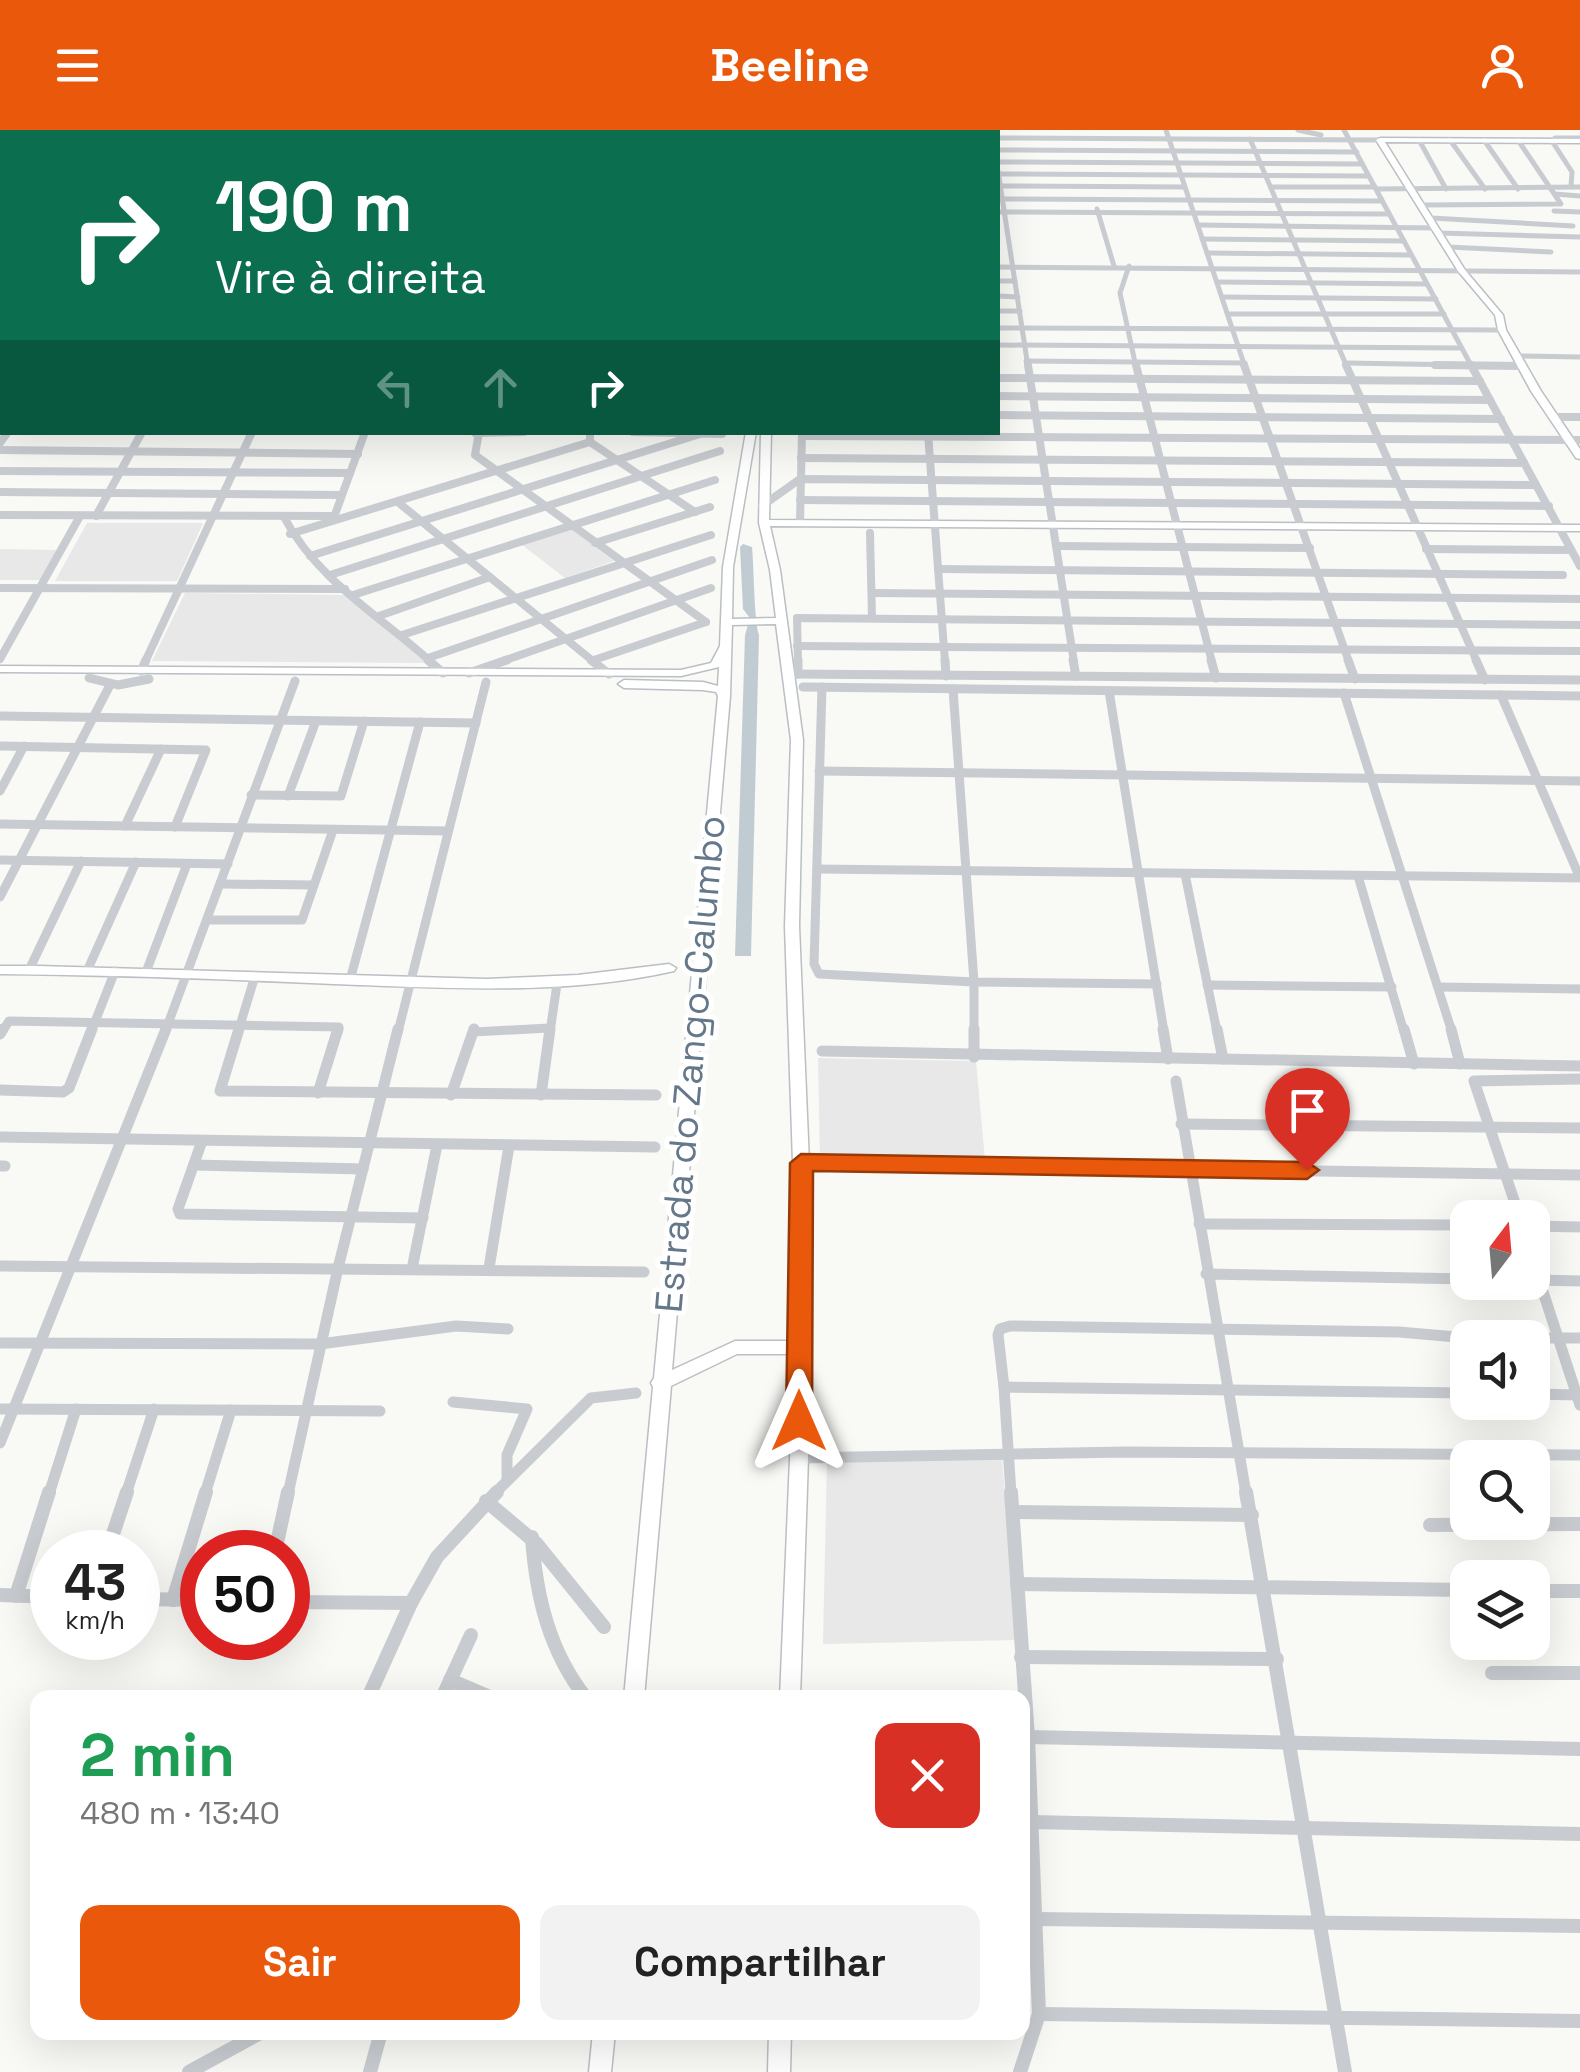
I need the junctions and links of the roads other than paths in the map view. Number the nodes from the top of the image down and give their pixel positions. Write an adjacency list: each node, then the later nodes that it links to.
1 (1078, 130): 11 (street)
2 (1115, 130): 12 (street)
3 (1242, 130): 9 (street)
4 (1298, 130): 14 (street)
5 (1344, 130): 14 (street)
6 (1368, 130): 15 (street)
7 (1035, 134): 10 (street); 11 (street)
8 (1166, 134): 9 (street); 12 (street); 23 (street)
9 (1254, 134): 14 (street); 24 (street)
10 (1000, 138)
11 (1081, 138): 12 (street); 22 (street)
12 (1116, 138)
13 (1554, 139): 19 (street); 20 (street); 39 (street)
14 (1346, 140): 15 (street); 25 (street)
15 (1377, 140): 16 (street); 44 (street)
16 (1418, 140): 17 (street); 45 (street)
17 (1450, 140): 18 (street); 46 (street)
18 (1484, 140): 19 (street); 47 (street)
19 (1518, 140): 38 (street)
20 (1580, 140)
21 (1000, 150): 22 (street)
22 (1082, 151): 23 (street); 27 (street)
23 (1172, 151): 24 (street); 28 (street)
24 (1256, 151): 25 (street); 29 (street)
25 (1357, 152): 30 (street)
26 (1000, 162): 27 (street)
27 (1084, 162): 28 (street); 33 (street)
28 (1176, 162): 29 (street); 32 (street)
29 (1261, 163): 30 (street); 34 (street)
30 (1362, 164): 35 (street)
31 (1000, 173): 33 (street)
32 (1180, 174): 33 (street); 34 (street); 40 (street)
33 (1088, 175): 37 (street)
34 (1266, 176): 35 (street); 41 (street)
35 (1368, 176): 43 (street)
36 (1000, 186): 37 (street); 50 (street)
37 (1091, 186): 40 (street); 51 (street)
38 (1550, 186): 39 (street); 47 (street); 48 (street)
39 (1571, 186): 42 (street)
40 (1184, 187): 52 (street)
41 (1271, 187): 43 (street); 53 (street)
42 (1580, 187)
43 (1376, 188): 44 (street); 54 (street)
44 (1409, 188): 45 (street); 55 (street)
45 (1446, 189): 46 (street)
46 (1484, 189): 47 (street)
47 (1518, 189)
48 (1555, 194): 49 (street); 55 (street)
49 (1580, 196)
50 (1000, 199): 51 (street); 57 (street)
51 (1094, 200): 52 (street); 58 (street)
52 (1189, 200): 53 (street); 60 (street)
53 (1276, 200): 54 (street); 61 (street)
54 (1382, 201): 62 (street)
55 (1421, 205): 67 (street)
56 (1554, 211): 59 (street)
57 (1001, 212): 58 (street); 64 (street)
58 (1098, 212): 60 (street); 84 (street)
59 (1580, 212)
60 (1194, 213): 61 (street); 65 (street)
61 (1282, 214): 62 (street); 66 (street)
62 (1390, 214): 69 (street)
63 (1000, 225): 64 (street)
64 (1006, 225): 73 (street)
65 (1198, 225): 66 (street); 74 (street)
66 (1288, 226): 69 (street); 75 (street)
67 (1436, 226): 68 (street); 69 (street); 70 (street); 77 (street)
68 (1573, 226)
69 (1396, 227): 76 (street)
70 (1547, 236): 71 (street); 80 (street)
71 (1580, 237)
72 (1000, 238): 73 (street)
73 (1008, 238): 79 (street)
74 (1202, 240): 75 (street); 81 (street)
75 (1294, 240): 76 (street); 82 (street)
76 (1404, 241): 83 (street)
77 (1448, 247): 80 (street); 91 (street)
78 (1000, 251): 79 (street)
79 (1010, 251): 87 (street)
80 (1552, 252): 92 (street)
81 (1208, 253): 82 (street); 88 (street)
82 (1300, 254): 83 (street); 89 (street)
83 (1412, 255): 90 (street)
84 (1114, 266): 85 (street); 87 (street)
85 (1129, 266): 88 (street); 111 (street)
86 (1000, 267): 87 (street)
87 (1013, 267): 95 (street)
88 (1212, 268): 89 (street); 96 (street)
89 (1305, 269): 90 (street); 97 (street)
90 (1419, 269): 91 (street); 98 (street)
91 (1462, 271): 92 (street); 115 (street)
92 (1558, 272): 93 (street)
93 (1580, 272)
94 (1000, 281): 95 (street)
95 (1015, 281): 100 (street)
96 (1218, 282): 97 (street); 101 (street)
97 (1311, 283): 98 (street); 102 (street)
98 (1426, 284): 103 (street)
99 (1000, 296): 100 (street)
100 (1018, 296): 105 (street)
101 (1222, 297): 102 (street); 106 (street)
102 (1318, 298): 103 (street); 107 (street)
103 (1436, 299): 108 (street)
104 (1000, 311): 105 (street)
105 (1020, 311): 110 (street)
106 (1228, 314): 107 (street); 112 (street)
107 (1325, 314): 108 (street); 113 (street)
108 (1444, 314): 114 (street)
109 (1000, 328): 110 (street)
110 (1023, 328): 111 (street); 118 (street)
111 (1128, 328): 112 (street); 116 (street)
112 (1234, 329): 113 (street); 119 (street)
113 (1332, 330): 114 (street); 120 (street)
114 (1452, 330): 115 (street); 121 (street)
115 (1502, 330): 124 (street)
116 (1131, 344): 118 (street); 119 (street); 125 (street)
117 (1000, 345): 118 (street)
118 (1024, 345): 123 (street)
119 (1240, 346): 120 (street); 126 (street)
120 (1339, 346): 121 (street); 127 (street)
121 (1462, 348): 128 (street)
122 (1580, 357): 124 (street)
123 (1026, 361): 125 (street); 130 (street)
124 (1520, 361): 128 (street); 144 (street)
125 (1138, 362): 126 (street); 131 (street)
126 (1246, 363): 132 (street)
127 (1346, 364): 128 (street); 133 (street)
128 (1472, 365): 134 (street)
129 (1000, 378): 130 (street)
130 (1030, 378): 131 (street); 136 (street)
131 (1141, 379): 132 (street); 137 (street)
132 (1251, 380): 133 (street); 138 (street)
133 (1353, 380): 134 (street); 139 (street)
134 (1480, 381): 140 (street)
135 (1000, 396): 136 (street)
136 (1033, 396): 137 (street); 142 (street)
137 (1145, 398): 138 (street); 143 (street)
138 (1258, 398): 139 (street); 146 (street)
139 (1362, 400): 140 (street); 147 (street)
140 (1490, 400): 148 (street)
141 (1000, 415): 142 (street)
142 (1036, 415): 143 (street); 160 (street)
143 (1148, 416): 146 (street); 159 (street)
144 (1555, 417): 145 (street); 164 (street)
145 (1580, 417)
146 (1262, 418): 147 (street); 161 (street)
147 (1370, 418): 148 (street); 162 (street)
148 (1501, 419): 163 (street)
149 (140, 435): 166 (street)
150 (251, 435): 168 (street)
151 (364, 435): 169 (street)
152 (476, 435): 182 (street)
153 (697, 435): 174 (street)
154 (750, 435): 273 (street, Estrada do Zango-Calumbo)
155 (766, 435): 206 (street)
156 (802, 435): 171 (street)
157 (928, 435): 160 (street); 172 (street)
158 (590, 437): 174 (street); 182 (street)
159 (1152, 437): 160 (street); 161 (street); 175 (street)
160 (1040, 438): 173 (street)
161 (1271, 439): 162 (street); 176 (street)
162 (1378, 439): 163 (street); 177 (street)
163 (1512, 440): 164 (street); 178 (street)
164 (1574, 440): 170 (street)
165 (0, 447): 166 (street)
166 (131, 451): 168 (street); 180 (street)
167 (720, 451): 184 (street)
168 (243, 452): 169 (street); 181 (street)
169 (358, 454): 183 (street)
170 (1580, 456)
171 (801, 458): 172 (street); 185 (street)
172 (930, 458): 173 (street); 187 (street)
173 (1043, 459): 175 (street); 188 (street)
174 (618, 460): 184 (street); 193 (street)
175 (1158, 460): 176 (street); 189 (street)
176 (1280, 461): 177 (street); 190 (street)
177 (1388, 462): 178 (street); 191 (street)
178 (1524, 463): 192 (street)
179 (0, 471): 180 (street)
180 (120, 472): 181 (street); 195 (street)
181 (234, 472): 183 (street); 197 (street)
182 (498, 472): 193 (street); 202 (street)
183 (350, 473): 198 (street)
184 (642, 476): 196 (street); 209 (street)
185 (800, 479): 187 (street); 199 (street); 206 (street)
186 (715, 480): 196 (street)
187 (931, 480): 188 (street); 200 (street)
188 (1046, 480): 189 (street); 201 (street)
189 (1163, 481): 190 (street); 203 (street)
190 (1287, 482): 191 (street); 204 (street)
191 (1398, 484): 192 (street); 205 (street)
192 (1536, 485): 207 (street)
193 (522, 490): 209 (street); 217 (street)
194 (0, 492): 195 (street)
195 (108, 493): 197 (street); 213 (street)
196 (670, 493): 210 (street); 223 (street)
197 (224, 494): 198 (street); 214 (street)
198 (340, 495): 216 (street)
199 (800, 500): 200 (street); 218 (street)
200 (933, 500): 201 (street); 220 (street)
201 (1049, 500): 203 (street); 221 (street)
202 (399, 503): 216 (street); 217 (street)
203 (1168, 503): 204 (street); 222 (street)
204 (1295, 503): 205 (street); 224 (street)
205 (1406, 504): 207 (street); 225 (street)
206 (762, 506): 219 (street)
207 (1548, 506): 226 (street)
208 (710, 507): 210 (street)
209 (546, 508): 223 (street); 231 (street)
210 (696, 512): 232 (street)
211 (0, 515): 212 (street)
212 (80, 516): 213 (street); 253 (street)
213 (96, 516): 214 (street)
214 (213, 516): 215 (street); 255 (street)
215 (284, 517): 216 (street); 229 (street)
216 (334, 518): 229 (street)
217 (422, 521): 231 (street); 238 (street)
218 (800, 522): 219 (street); 220 (street)
219 (764, 523): 274 (street)
220 (936, 524): 221 (street); 243 (street)
221 (1053, 524): 222 (street); 233 (street)
222 (1175, 525): 224 (street); 234 (street)
223 (570, 526): 232 (street); 239 (street)
224 (1302, 526): 225 (street); 235 (street)
225 (1416, 527): 226 (street); 236 (street)
226 (1560, 528): 227 (street); 237 (street)
227 (1580, 528)
228 (870, 533): 257 (street)
229 (290, 534): 238 (street)
230 (710, 534): 241 (street)
231 (444, 539): 239 (street); 248 (street)
232 (594, 543): 241 (street)
233 (1056, 546): 234 (street); 244 (street)
234 (1181, 547): 235 (street); 245 (street)
235 (1310, 548): 246 (street)
236 (1426, 549): 237 (street); 247 (street)
237 (1571, 550): 242 (street)
238 (310, 556): 248 (street)
239 (468, 558): 250 (street); 259 (street)
240 (712, 560): 251 (street)
241 (622, 561): 251 (street); 262 (street)
242 (1580, 566)
243 (938, 569): 244 (street); 258 (street)
244 (1061, 571): 245 (street); 260 (street)
245 (1188, 572): 246 (street); 261 (street)
246 (1319, 573): 247 (street); 263 (street)
247 (1438, 574): 249 (street); 264 (street)
248 (330, 575): 256 (street)
249 (1563, 576)
250 (490, 577): 262 (street); 267 (street)
251 (650, 582): 266 (street); 269 (street)
252 (0, 588): 253 (street)
253 (39, 588): 255 (street); 289 (street)
254 (711, 588): 266 (street)
255 (178, 589): 256 (street); 296 (street)
256 (344, 589): 259 (street)
257 (872, 593): 258 (street); 268 (street)
258 (940, 593): 260 (street); 270 (street)
259 (354, 596): 267 (street)
260 (1064, 596): 261 (street); 271 (street)
261 (1194, 596): 263 (street); 272 (street)
262 (514, 597): 269 (street); 278 (street)
263 (1328, 598): 264 (street); 275 (street)
264 (1448, 598): 265 (street); 276 (street)
265 (1580, 599)
266 (676, 601): 279 (street); 290 (street)
267 (379, 616): 278 (street)
268 (872, 618): 270 (street); 282 (street)
269 (542, 619): 279 (street); 288 (street)
270 (942, 619): 271 (street); 281 (street)
271 (1067, 620): 272 (street); 283 (street)
272 (1201, 621): 275 (street); 284 (street)
273 (727, 622): 274 (street); 280 (street, Estrada do Zango-Calumbo)
274 (781, 622): 295 (street)
275 (1336, 622): 276 (street); 285 (street)
276 (1460, 624): 277 (street); 286 (street)
277 (1580, 625)
278 (402, 636): 288 (street)
279 (566, 638): 290 (street); 293 (street)
280 (726, 644): 294 (street); 314 (street, Estrada do Zango-Calumbo)
281 (944, 645): 282 (street); 283 (street); 297 (street)
282 (797, 646): 295 (street)
283 (1071, 646): 284 (street); 298 (street)
284 (1208, 646): 285 (street); 301 (street)
285 (1344, 647): 286 (street); 302 (street)
286 (1472, 651): 287 (street); 303 (street)
287 (1580, 652)
288 (428, 658): 292 (street)
289 (0, 659)
290 (594, 660): 294 (street)
291 (0, 669): 296 (street)
292 (443, 673): 293 (street); 296 (street)
293 (468, 673): 294 (street)
294 (609, 674)
295 (793, 674): 297 (street); 407 (street)
296 (145, 675): 300 (street); 305 (street); 307 (street)
297 (946, 676): 298 (street)
298 (1076, 676): 301 (street)
299 (0, 677): 300 (street)
300 (90, 678): 307 (street)
301 (1216, 678): 302 (street)
302 (1355, 678): 303 (street)
303 (1486, 680): 304 (street)
304 (1580, 680)
305 (296, 681): 306 (street); 318 (street)
306 (486, 682): 314 (street); 322 (street)
307 (110, 685): 317 (street)
308 (803, 687): 309 (street)
309 (822, 687): 310 (street); 327 (street)
310 (953, 689): 311 (street); 328 (street)
311 (1108, 690): 312 (street); 329 (street)
312 (1344, 693): 313 (street); 330 (street)
313 (1501, 695): 315 (street); 331 (street)
314 (724, 696): 441 (street, Estrada do Zango-Calumbo)
315 (1580, 696)
316 (0, 716): 317 (street)
317 (92, 718): 318 (street); 325 (street)
318 (280, 720): 319 (street); 334 (street)
319 (316, 721): 320 (street); 335 (street)
320 (364, 721): 321 (street); 335 (street)
321 (420, 722): 322 (street); 342 (street)
322 (476, 723): 343 (street)
323 (0, 746): 324 (street)
324 (24, 746): 325 (street); 333 (street)
325 (77, 747): 326 (street); 337 (street)
326 (160, 749): 338 (street); 339 (street)
327 (819, 771): 328 (street); 350 (street)
328 (958, 773): 329 (street); 351 (street)
329 (1120, 775): 330 (street); 352 (street)
330 (1371, 778): 331 (street); 355 (street)
331 (1537, 780): 332 (street); 355 (street)
332 (1580, 781)
333 (0, 790)
334 (252, 795): 335 (street); 340 (street)
335 (288, 796)
336 (0, 824): 337 (street)
337 (36, 825): 338 (street); 345 (street)
338 (125, 826): 339 (street)
339 (175, 827): 340 (street)
340 (241, 828): 341 (street); 349 (street)
341 (332, 830): 342 (street); 357 (street)
342 (388, 830): 343 (street); 368 (street)
343 (448, 832): 370 (street)
344 (0, 860): 345 (street)
345 (19, 860): 346 (street); 358 (street)
346 (81, 861): 347 (street); 362 (street)
347 (136, 862): 348 (street); 363 (street)
348 (187, 864): 349 (street); 365 (street)
349 (228, 864): 356 (street)
350 (817, 869): 351 (street); 369 (street)
351 (966, 872): 352 (street); 369 (street)
352 (1137, 874): 353 (street); 372 (street)
353 (1185, 874): 354 (street); 373 (street)
354 (1358, 876): 355 (street); 374 (street)
355 (1403, 876): 375 (street)
356 (221, 884): 357 (street); 359 (street)
357 (314, 886): 359 (street)
358 (0, 897)
359 (208, 920): 366 (street)
360 (669, 968): 371 (street)
361 (0, 970): 362 (street)
362 (29, 970): 363 (street)
363 (86, 971): 364 (street)
364 (115, 972): 365 (street); 377 (street)
365 (146, 972): 366 (street)
366 (189, 972): 367 (street); 378 (street)
367 (255, 976): 368 (street); 379 (street)
368 (350, 980): 370 (street)
369 (974, 982): 372 (street); 383 (street)
370 (410, 984): 371 (street); 393 (street)
371 (557, 984): 380 (street)
372 (1156, 984): 384 (street)
373 (1207, 985): 374 (street); 385 (street)
374 (1392, 987): 386 (street)
375 (1440, 987): 376 (street); 387 (street)
376 (1580, 990)
377 (95, 1024): 378 (street); 381 (street); 391 (street)
378 (166, 1026): 379 (street); 401 (street)
379 (240, 1026): 392 (street); 392 (street)
380 (549, 1028): 394 (street); 395 (street)
381 (0, 1034)
382 (822, 1051): 383 (street)
383 (974, 1057): 384 (street)
384 (1168, 1059): 385 (street)
385 (1222, 1059): 386 (street)
386 (1414, 1064): 387 (street)
387 (1460, 1064): 388 (street)
388 (1580, 1066)
389 (1580, 1079): 398 (street)
390 (1176, 1080): 397 (street)
391 (0, 1090)
392 (318, 1093): 393 (street)
393 (382, 1093): 394 (street); 403 (street)
394 (451, 1095): 395 (street)
395 (541, 1095): 396 (street)
396 (656, 1096)
397 (1181, 1124): 398 (street); 409 (street)
398 (1487, 1126): 399 (street); 411 (street)
399 (1580, 1128)
400 (0, 1137): 401 (street)
401 (122, 1139): 402 (street); 421 (street)
402 (202, 1141): 403 (street); 408 (street)
403 (370, 1143): 404 (street); 410 (street)
404 (438, 1144): 405 (street); 415 (street)
405 (509, 1146): 406 (street); 423 (street)
406 (655, 1147)
407 (801, 1163): 409 (street); 440 (street)
408 (194, 1165): 410 (street); 414 (street)
409 (1188, 1168): 411 (street); 416 (street)
410 (363, 1169): 414 (street)
411 (1505, 1174): 412 (street); 413 (street)
412 (1580, 1175)
413 (1514, 1200)
414 (351, 1216): 415 (street); 422 (street)
415 (422, 1218): 424 (street)
416 (1199, 1224): 417 (street); 426 (street)
417 (1450, 1225)
418 (1550, 1226): 419 (street)
419 (1580, 1227)
420 (0, 1266): 421 (street)
421 (70, 1267): 422 (street); 438 (street)
422 (338, 1268): 424 (street); 439 (street)
423 (488, 1268): 424 (street); 425 (street)
424 (412, 1269)
425 (644, 1272)
426 (1206, 1274): 427 (street); 432 (street)
427 (1450, 1279)
428 (1550, 1280): 429 (street)
429 (1580, 1280)
430 (1543, 1300): 435 (street)
431 (508, 1329): 439 (street)
432 (1217, 1332): 433 (street); 442 (street); 443 (street)
433 (1450, 1336)
434 (1550, 1338): 435 (street)
435 (1556, 1338): 436 (street); 447 (street)
436 (1580, 1338)
437 (0, 1343): 438 (street)
438 (40, 1343): 439 (street); 449 (street)
439 (320, 1344): 453 (street)
440 (799, 1347): 441 (street); 459 (street)
441 (660, 1383): 493 (street, Estrada do Zango-Calumbo)
442 (1004, 1387): 443 (street); 457 (street)
443 (1228, 1390): 445 (street); 456 (street)
444 (636, 1393): 460 (street)
445 (1450, 1393)
446 (1550, 1396): 447 (street)
447 (1579, 1398)
448 (453, 1402): 460 (street)
449 (6, 1409): 450 (street); 455 (street)
450 (76, 1409): 451 (street); 475 (street)
451 (154, 1409): 452 (street); 466 (street)
452 (231, 1410): 453 (street); 478 (street)
453 (303, 1410): 454 (street); 467 (street)
454 (380, 1410)
455 (0, 1443)
456 (1241, 1453): 457 (street); 458 (street); 463 (street)
457 (1010, 1454): 459 (street); 462 (street)
458 (1580, 1455)
459 (799, 1458): 494 (street)
460 (507, 1479): 461 (street)
461 (486, 1500): 468 (street); 481 (street)
462 (1014, 1512): 463 (street); 469 (street)
463 (1252, 1515): 470 (street)
464 (1430, 1524): 465 (street)
465 (1580, 1524)
466 (114, 1530)
467 (279, 1530)
468 (532, 1536): 482 (street); 492 (street)
469 (1018, 1584): 470 (street); 484 (street)
470 (1264, 1588): 471 (street); 485 (street)
471 (1450, 1590)
472 (1550, 1590): 473 (street)
473 (1580, 1591)
474 (0, 1596): 475 (street)
475 (16, 1596): 476 (street)
476 (30, 1596)
477 (160, 1599): 478 (street)
478 (174, 1600): 479 (street)
479 (180, 1600)
480 (310, 1602): 481 (street)
481 (410, 1604): 489 (street)
482 (604, 1626)
483 (471, 1635): 488 (street)
484 (1022, 1656): 485 (street); 495 (street)
485 (1277, 1659): 497 (street)
486 (1492, 1673): 487 (street)
487 (1580, 1673)
488 (450, 1680): 490 (street); 491 (street)
489 (372, 1690)
490 (446, 1690)
491 (473, 1690)
492 (580, 1690)
493 (635, 1690)
494 (790, 1690)
495 (1025, 1690)
496 (1030, 1737): 497 (street)
497 (1291, 1740): 498 (street); 501 (street)
498 (1580, 1749)
499 (1030, 1794): 500 (street)
500 (1031, 1822): 501 (street); 503 (street)
501 (1306, 1828): 502 (street); 504 (street)
502 (1580, 1834)
503 (1036, 1920): 504 (street); 506 (street)
504 (1320, 1923): 505 (street); 507 (street)
505 (1580, 1926)
506 (1039, 2014): 507 (street); 517 (street)
507 (1336, 2017): 508 (street); 518 (street)
508 (1580, 2021)
509 (235, 2040): 513 (street)
510 (380, 2040): 514 (street)
511 (603, 2040): 515 (street)
512 (780, 2040): 516 (street)
513 (189, 2072)
514 (370, 2072)
515 (600, 2072)
516 (779, 2072)
517 (1020, 2072)
518 (1346, 2072)

